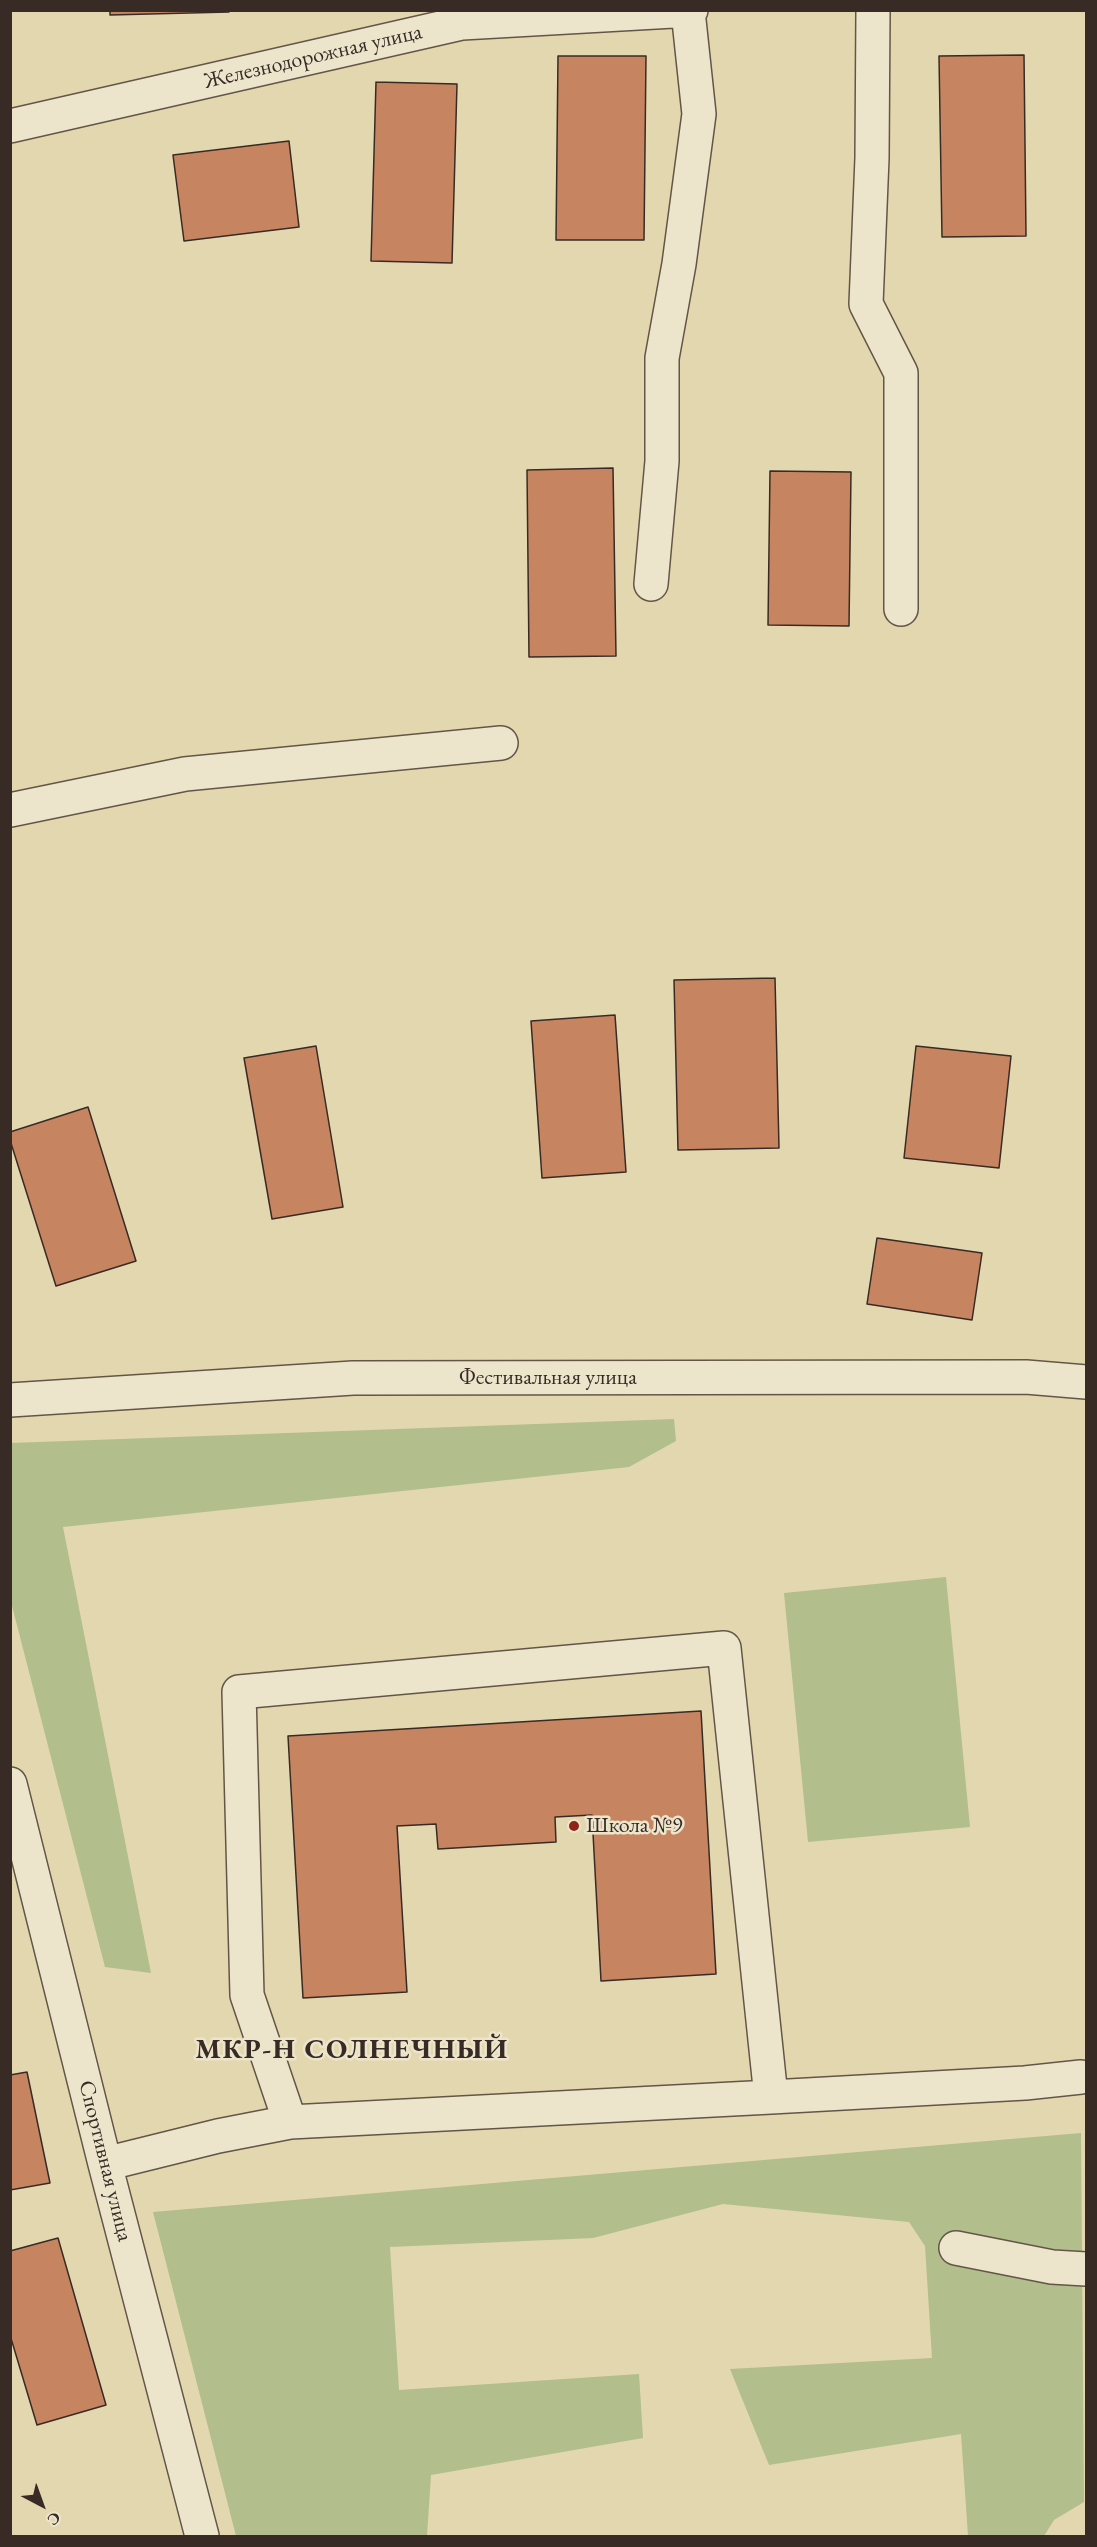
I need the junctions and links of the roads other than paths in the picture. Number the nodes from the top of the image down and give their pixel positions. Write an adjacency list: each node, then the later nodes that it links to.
1 (873, 10): 5 (street)
2 (690, 11): 3 (street, Железнодорожная улица); 4 (street)
3 (10, 126)
4 (651, 584)
5 (901, 609)
6 (501, 743): 7 (street)
7 (10, 810)
8 (1086, 1382): 9 (street, Фестивальная улица)
9 (10, 1400)
10 (10, 1784): 14 (street, Спортивная улица)
11 (1081, 2077): 12 (street)
12 (771, 2097): 13 (street); 13 (street)
13 (290, 2122): 14 (street)
14 (105, 2164): 17 (street, Спортивная улица)
15 (956, 2248): 16 (street)
16 (1086, 2268)
17 (202, 2536)

